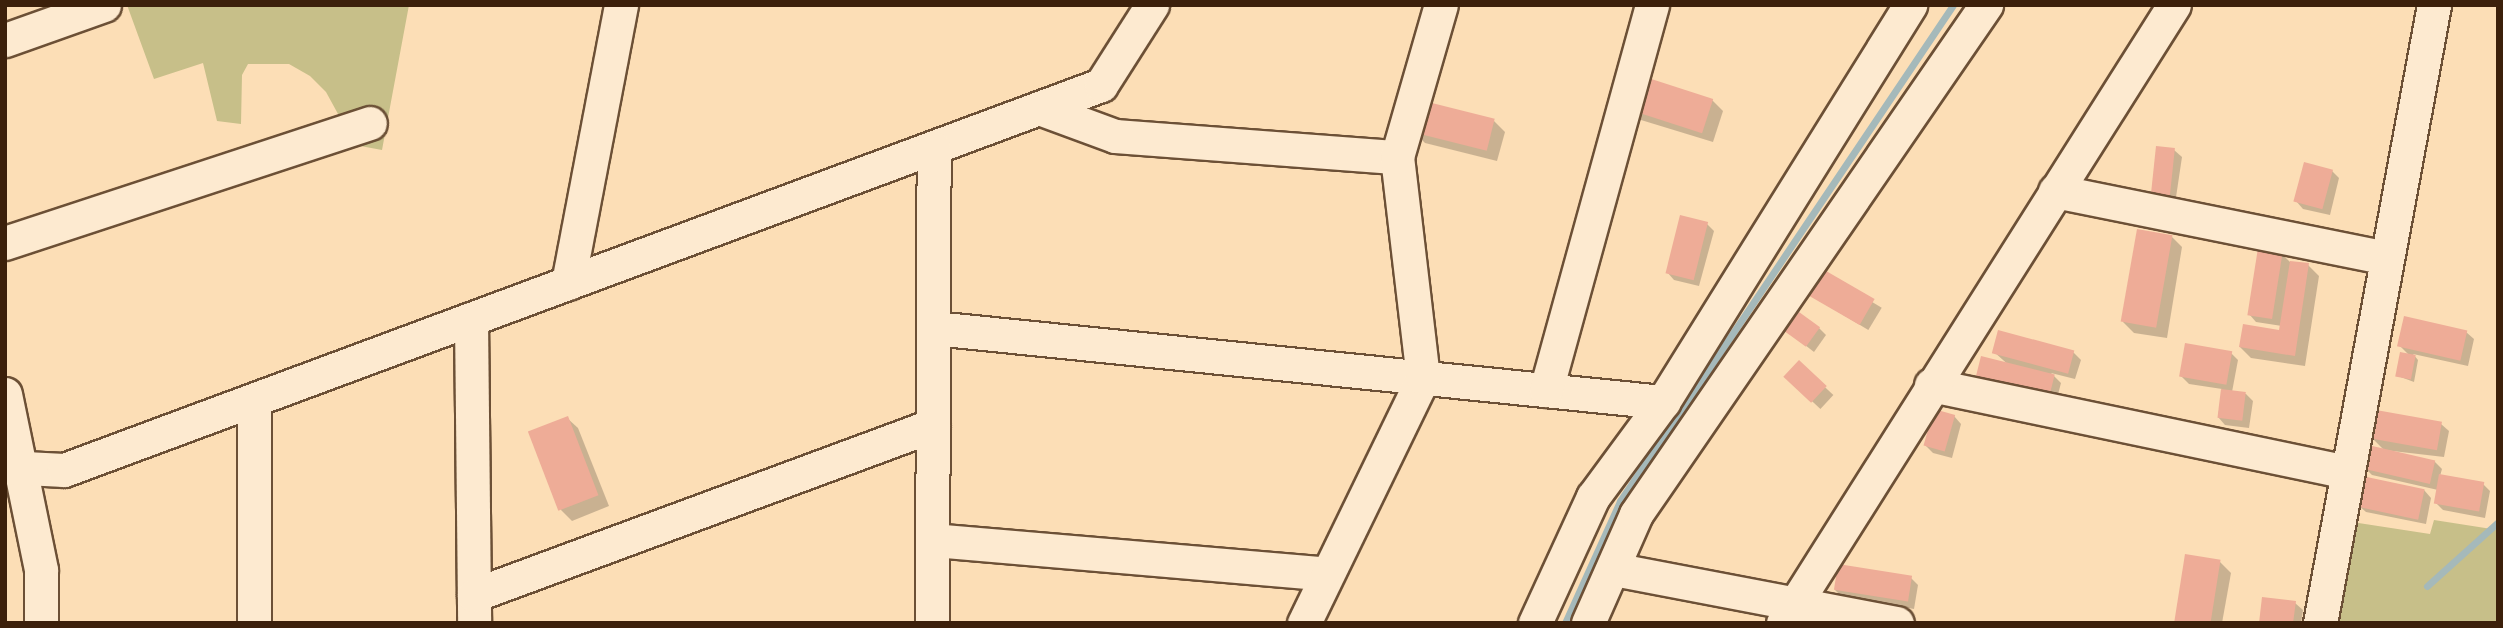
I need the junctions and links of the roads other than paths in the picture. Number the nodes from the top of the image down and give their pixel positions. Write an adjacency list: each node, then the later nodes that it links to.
1 (104, 5): 10 (street)
2 (621, 5): 18 (street)
3 (1152, 5): 11 (street)
4 (1441, 5): 14 (street)
5 (1652, 5): 23 (street)
6 (1910, 5): 26 (street)
7 (1986, 5): 31 (street)
8 (2174, 5): 15 (street)
9 (2430, 6): 17 (street)
10 (5, 40)
11 (1039, 108): 13 (street); 14 (street)
12 (370, 123): 16 (street)
13 (934, 148): 18 (street); 20 (street)
14 (1397, 157): 21 (street)
15 (2055, 191): 17 (street); 22 (street)
16 (5, 243)
17 (2386, 258): 29 (street)
18 (568, 283): 19 (street)
19 (471, 318): 25 (street); 33 (street)
20 (934, 328): 21 (street); 27 (street)
21 (1423, 378): 23 (street); 32 (street)
22 (1931, 386): 29 (street); 34 (street)
23 (1546, 390): 26 (street)
24 (5, 394): 28 (street)
25 (254, 400): 28 (street); 36 (street)
26 (1663, 402): 39 (street)
27 (933, 425): 30 (street); 33 (street)
28 (14, 467): 35 (street)
29 (2346, 472): 42 (street)
30 (933, 540): 32 (street); 37 (street)
31 (1612, 569): 34 (street); 40 (street)
32 (1326, 574): 38 (street)
33 (474, 609)
34 (1788, 614): 41 (street)
35 (41, 623)
36 (254, 623)
37 (932, 623)
38 (1304, 623)
39 (1535, 623)
40 (1588, 623)
41 (1897, 623)
42 (2320, 623)

